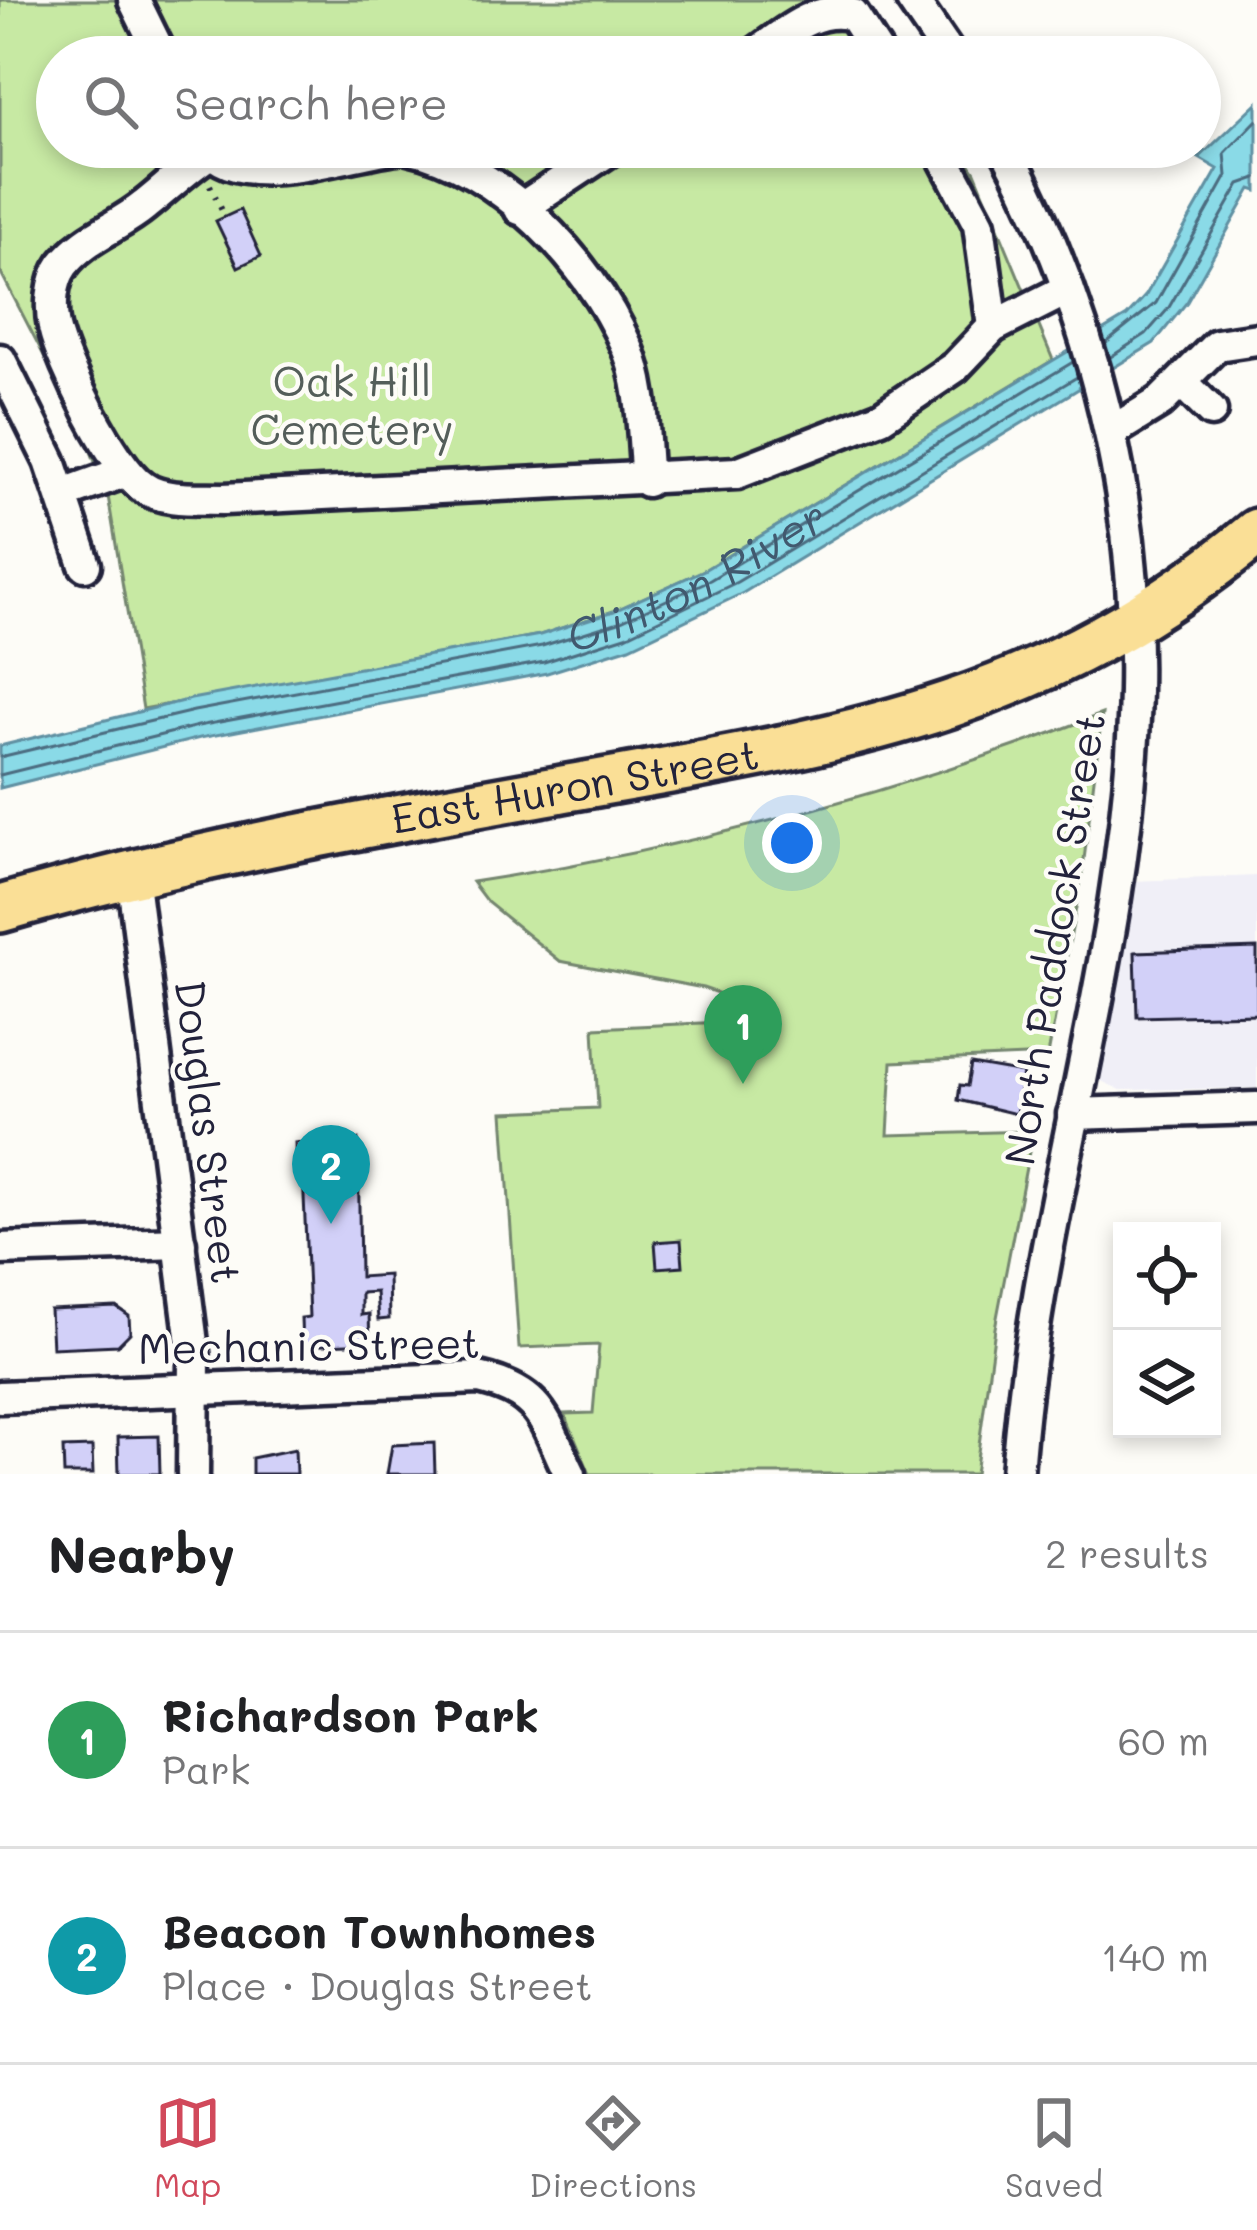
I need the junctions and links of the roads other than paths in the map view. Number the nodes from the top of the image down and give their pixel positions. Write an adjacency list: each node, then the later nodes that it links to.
1 (134, 0): 3 (street)
2 (912, 0): 6 (street)
3 (152, 36)
4 (783, 36): 5 (street)
5 (866, 36)
6 (937, 36)
7 (188, 168): 20 (street)
8 (461, 168): 12 (street)
9 (582, 168): 12 (street)
10 (949, 168): 14 (street)
11 (1014, 168): 13 (street, North Paddock Street)
12 (520, 209): 21 (street)
13 (1073, 303): 14 (street); 19 (street, North Paddock Street)
14 (993, 327): 21 (street)
15 (1257, 339): 17 (street)
16 (0, 359): 22 (street)
17 (1182, 382): 18 (street); 19 (street)
18 (1211, 411)
19 (1108, 418): 25 (street, North Paddock Street)
20 (124, 472): 21 (street); 22 (street)
21 (646, 481)
22 (63, 494): 24 (street)
23 (1257, 532): 25 (highway, East Huron Street)
24 (85, 565)
25 (1135, 621): 26 (highway, East Huron Street); 29 (street, North Paddock Street)
26 (132, 874): 27 (highway, East Huron Street); 30 (street, Douglas Street)
27 (0, 909)
28 (1257, 1108): 29 (street)
29 (1073, 1114): 36 (street, North Paddock Street)
30 (180, 1243): 31 (street); 32 (street, Douglas Street)
31 (0, 1249)
32 (194, 1389): 33 (street, Mechanic Street); 34 (street, Douglas Street); 35 (street, Mechanic Street)
33 (0, 1397)
34 (193, 1474)
35 (570, 1474)
36 (1017, 1474)

